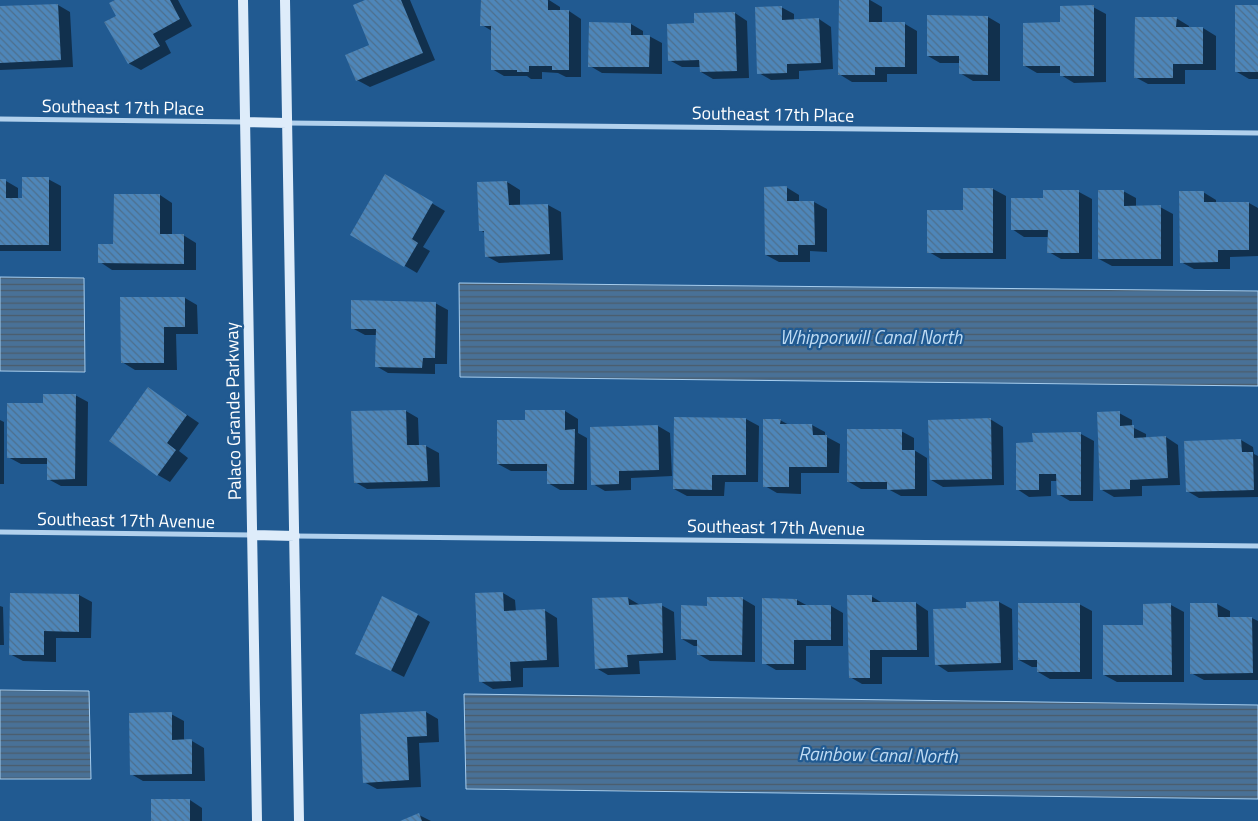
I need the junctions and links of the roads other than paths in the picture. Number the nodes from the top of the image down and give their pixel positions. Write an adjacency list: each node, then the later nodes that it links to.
1 (243, 0): 4 (street, Palaco Grande Parkway)
2 (285, 0): 5 (street)
3 (0, 119): 4 (street, Southeast 17th Place)
4 (245, 122): 5 (street); 8 (street, Palaco Grande Parkway)
5 (287, 122): 6 (street, Southeast 17th Place); 9 (street)
6 (1258, 133)
7 (0, 532): 8 (street, Southeast 17th Avenue)
8 (252, 535): 9 (street); 11 (street, Palaco Grande Parkway)
9 (295, 536): 10 (street, Southeast 17th Avenue); 12 (street)
10 (1258, 546)
11 (257, 821)
12 (299, 821)

